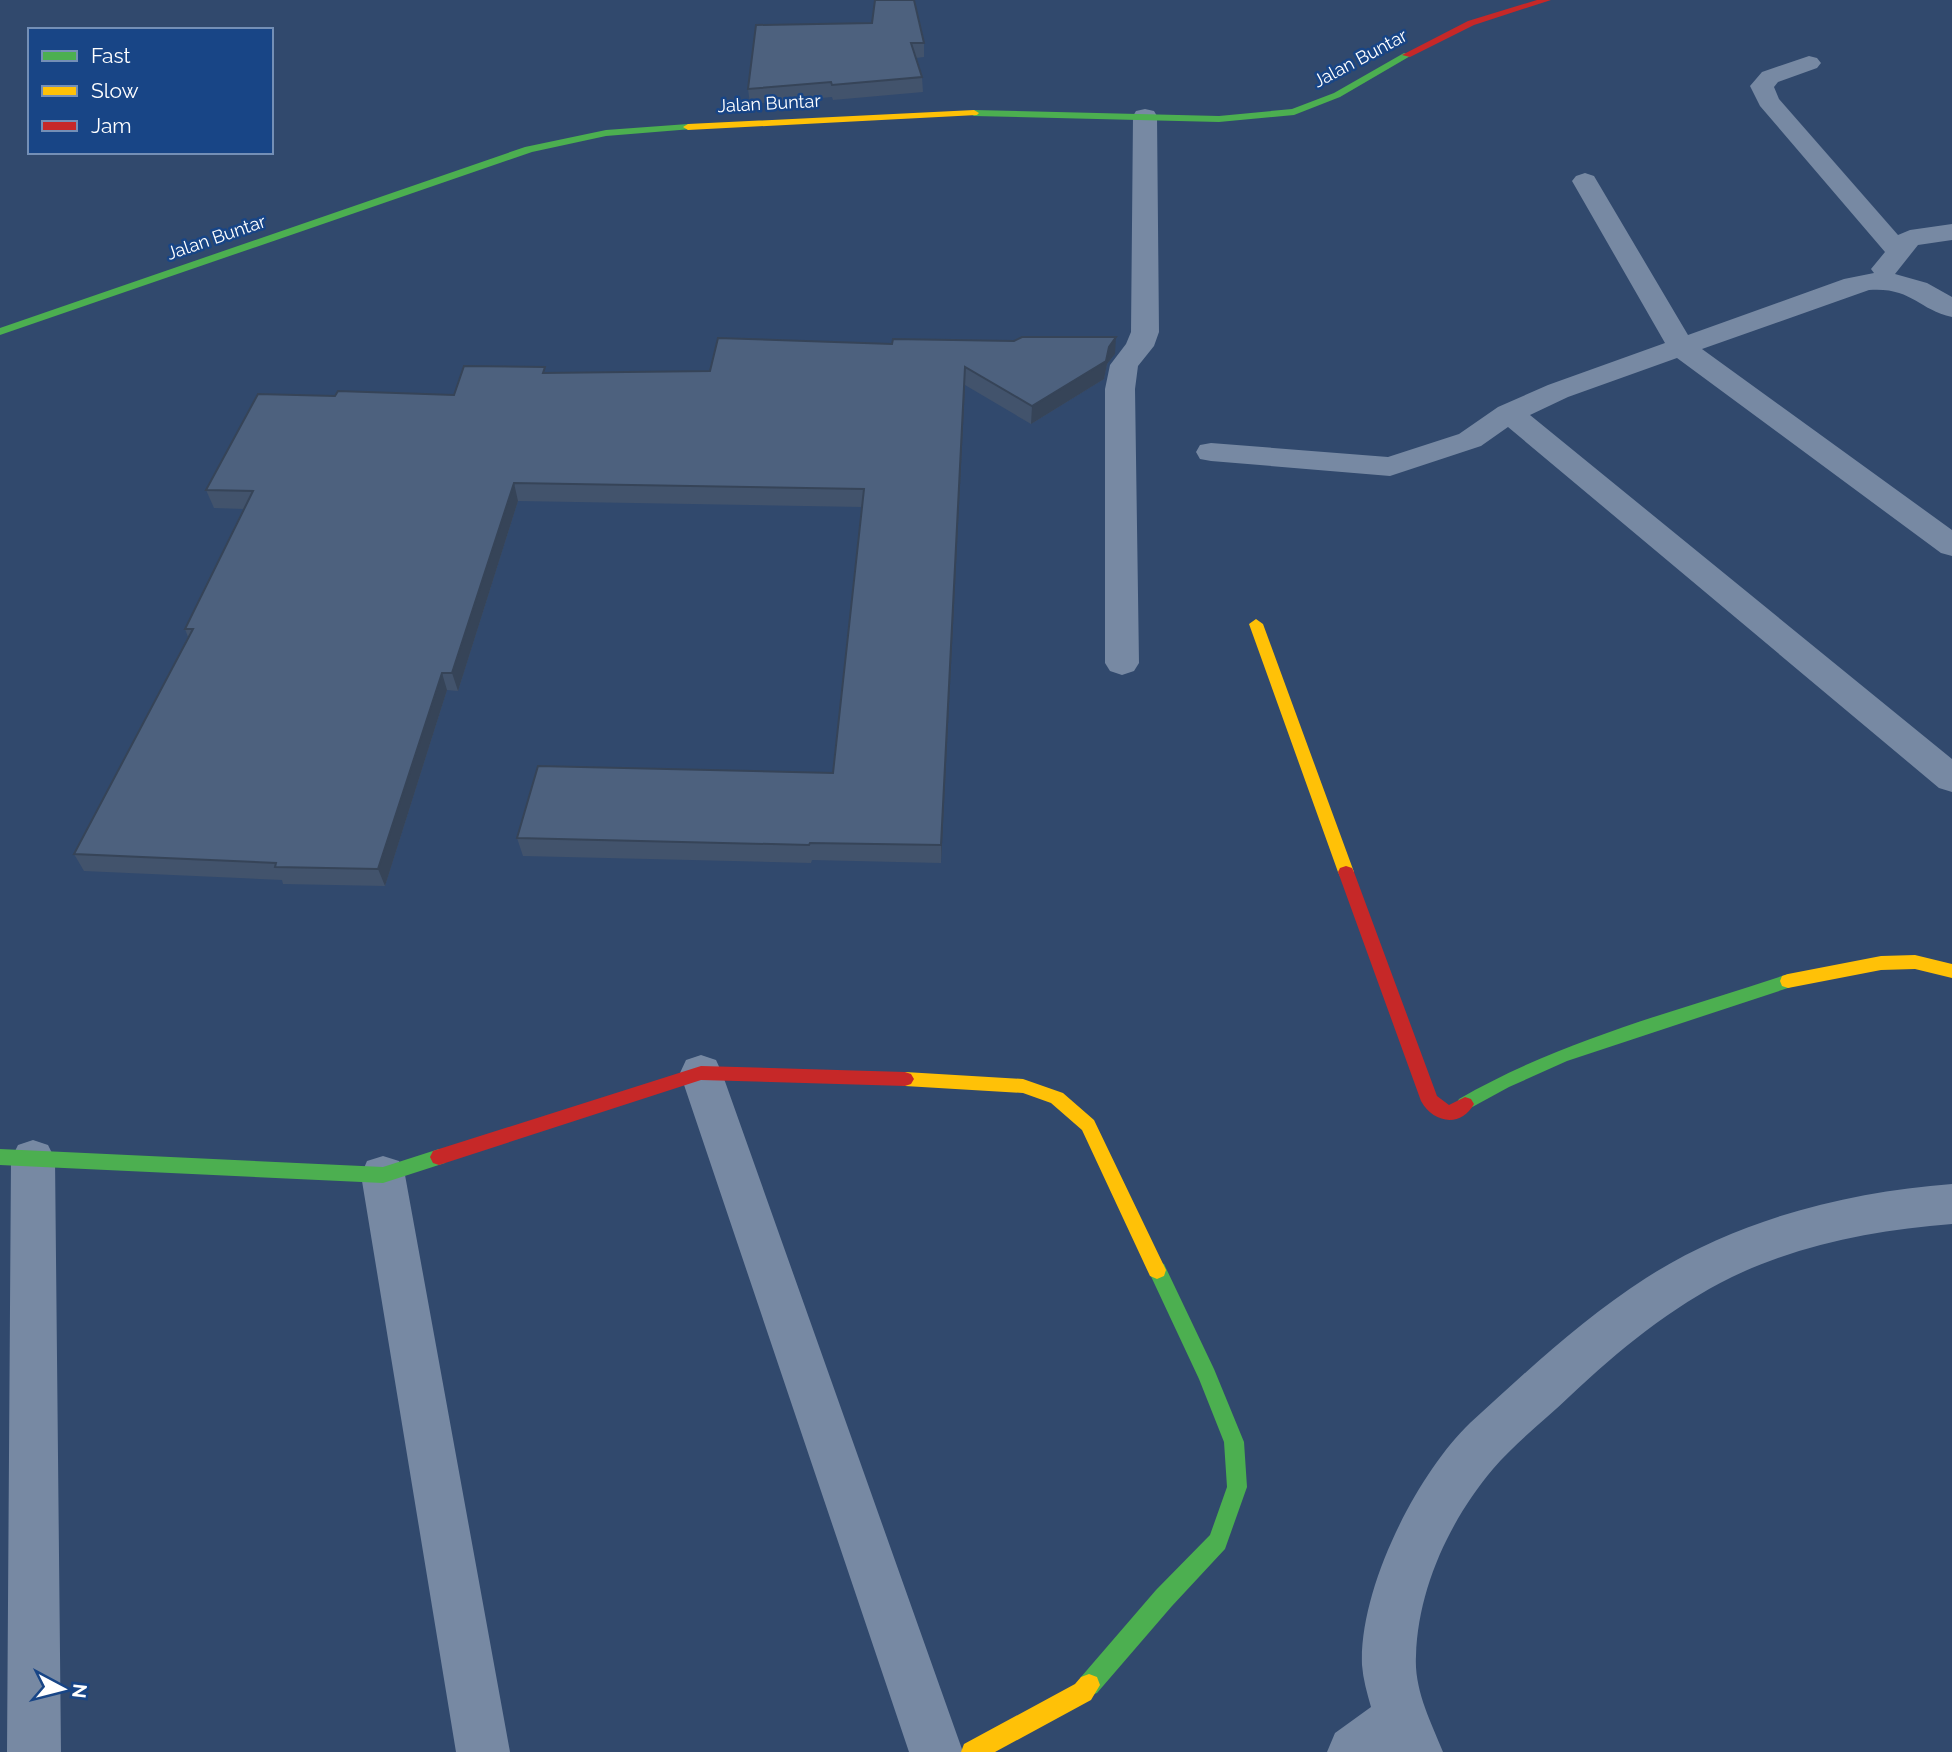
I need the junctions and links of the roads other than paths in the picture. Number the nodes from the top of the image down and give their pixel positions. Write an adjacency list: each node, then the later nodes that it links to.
1 (1546, 0): 3 (street, Jalan Buntar)
2 (1809, 62): 6 (street)
3 (1145, 116): 9 (street, Jalan Buntar); 15 (street)
4 (1585, 181): 10 (street)
5 (1952, 232): 6 (street)
6 (1898, 251): 7 (street)
7 (1877, 279): 8 (street); 10 (street)
8 (1952, 309)
9 (0, 331)
10 (1681, 347): 11 (street); 13 (street)
11 (1508, 413): 12 (street); 16 (street)
12 (1211, 452)
13 (1952, 546)
14 (1256, 624): 17 (street)
15 (1122, 663)
16 (1952, 779)
17 (1952, 971)
18 (701, 1073): 20 (street); 25 (street); 26 (street)
19 (16, 1158): 20 (street); 23 (street)
20 (383, 1175): 24 (street)
21 (1952, 1204): 22 (street)
22 (1409, 1735): 27 (street)
23 (34, 1752)
24 (484, 1752)
25 (936, 1752)
26 (972, 1752)
27 (1354, 1752)

